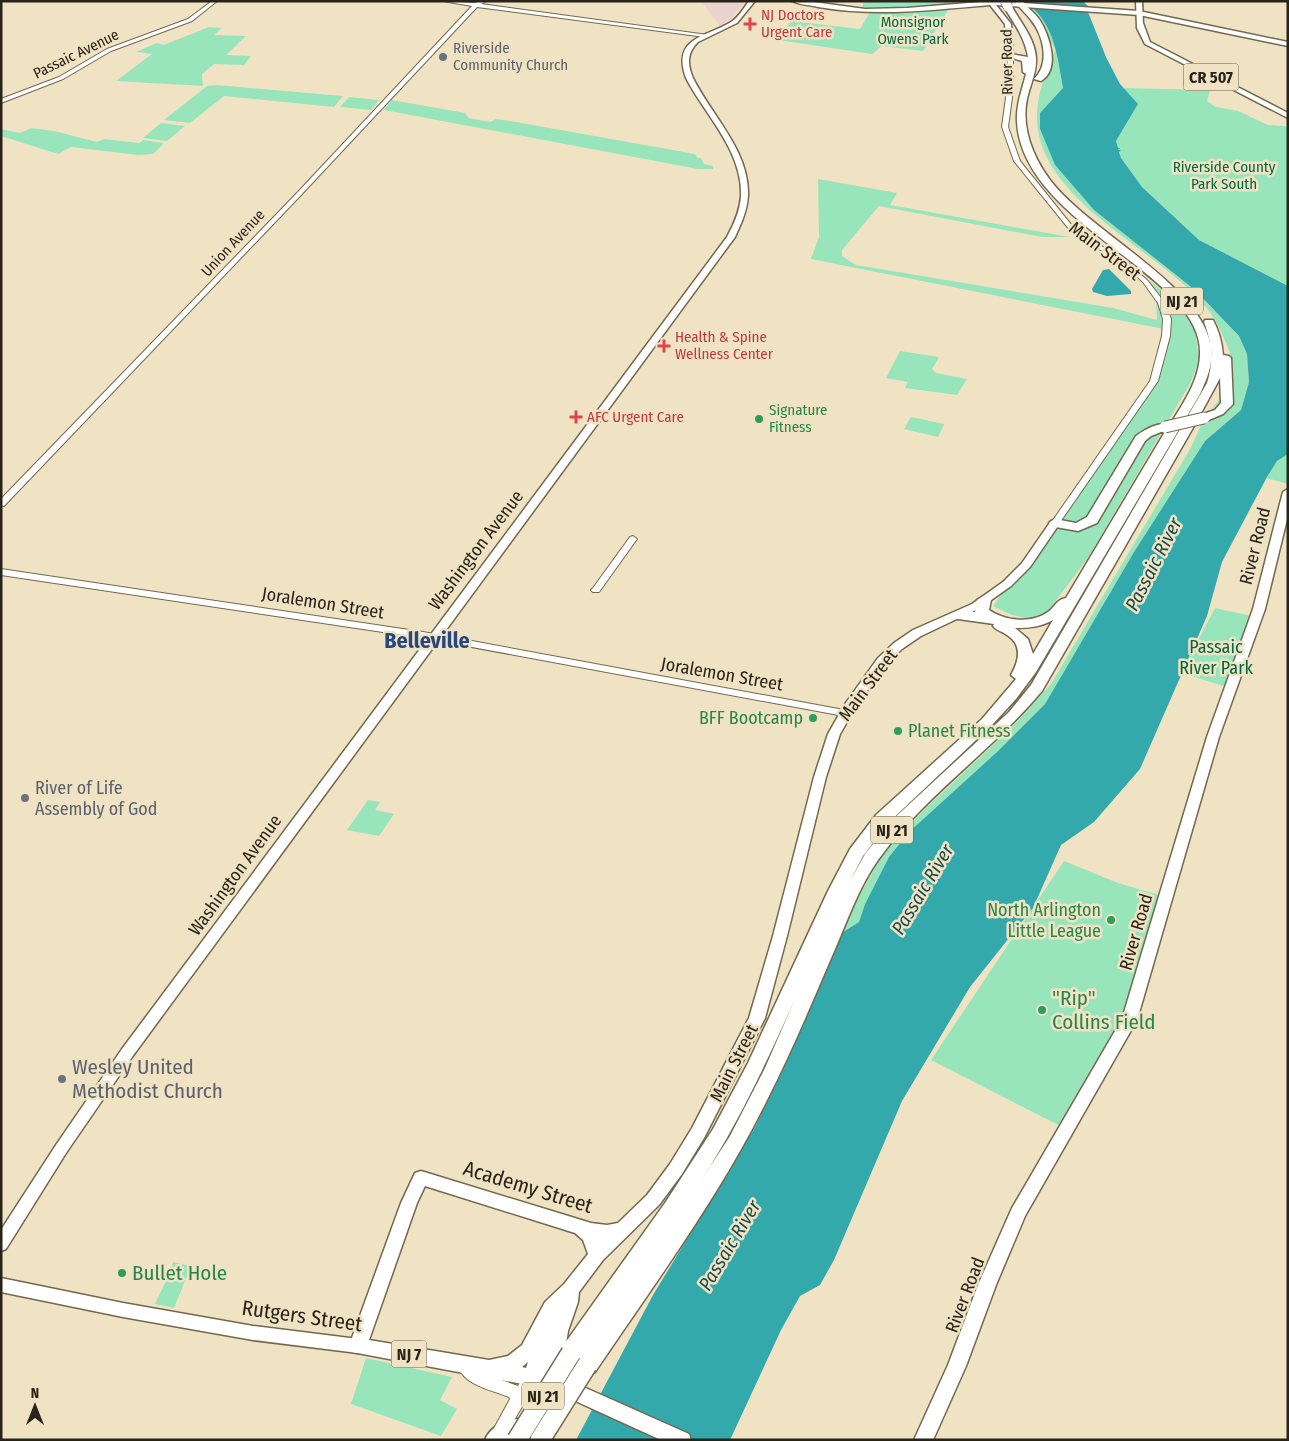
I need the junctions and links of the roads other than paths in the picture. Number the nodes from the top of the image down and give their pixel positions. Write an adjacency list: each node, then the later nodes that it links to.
1 (215, 1): 15 (street, Passaic Avenue)
2 (445, 1): 9 (street)
3 (484, 1): 9 (street, Union Avenue)
4 (752, 1): 11 (main road, Washington Avenue)
5 (795, 1): 7 (main road)
6 (1139, 1): 10 (main road, CR 507)
7 (991, 2): 8 (main road); 13 (main road, River Road)
8 (1015, 4): 10 (main road); 14 (highway, NJ 21); 18 (highway, NJ 21)
9 (476, 5): 11 (street); 20 (street, Union Avenue)
10 (1139, 13): 12 (main road); 16 (main road, CR 507)
11 (705, 35): 29 (main road, Washington Avenue)
12 (1288, 44)
13 (1010, 56): 14 (highway); 17 (street, River Road)
14 (1024, 95): 23 (highway, NJ 21)
15 (1, 101)
16 (1288, 116)
17 (1005, 127): 21 (street, Main Street)
18 (1209, 322): 21 (highway, bridge); 39 (highway, NJ 21)
19 (1288, 492): 51 (main road, River Road)
20 (1, 504)
21 (1055, 523): 26 (main road, Main Street)
22 (633, 539): 25 (street)
23 (1108, 539): 28 (highway); 31 (highway, NJ 21)
24 (1, 572): 29 (street, Joralemon Street)
25 (596, 590)
26 (984, 600): 27 (main road, Main Street); 28 (highway)
27 (958, 615): 28 (highway); 30 (main road, Main Street); 31 (highway)
28 (1005, 623)
29 (435, 637): 30 (street, Joralemon Street); 34 (main road, Washington Avenue)
30 (844, 713): 33 (main road, Main Street)
31 (973, 735): 39 (highway, NJ 21)
32 (581, 1227): 33 (main road, Academy Street); 35 (main road); 38 (main road, Academy Street)
33 (623, 1230): 35 (main road, Main Street)
34 (1, 1244)
35 (597, 1255): 37 (main road, Main Street)
36 (1, 1286): 38 (main road, Rutgers Street / NJ 7)
37 (565, 1294): 41 (main road); 42 (main road, Main Street)
38 (358, 1346): 40 (main road, Rutgers Street / NJ 7)
39 (579, 1359): 47 (highway, NJ 21, bridge); 48 (highway, NJ 21, bridge)
40 (460, 1363): 41 (main road, Rutgers Street / NJ 7); 44 (street)
41 (487, 1369): 42 (main road, Rutgers Street / NJ 7)
42 (542, 1379): 43 (main road, Rutgers Street / NJ 7); 44 (street, Main Street); 45 (highway)
43 (586, 1395): 45 (highway); 50 (main road, NJ 7)
44 (518, 1401): 46 (street, Main Street)
45 (549, 1414): 49 (highway)
46 (496, 1440): 48 (highway)
47 (516, 1440)
48 (540, 1440)
49 (547, 1440)
50 (682, 1440)
51 (923, 1440)

